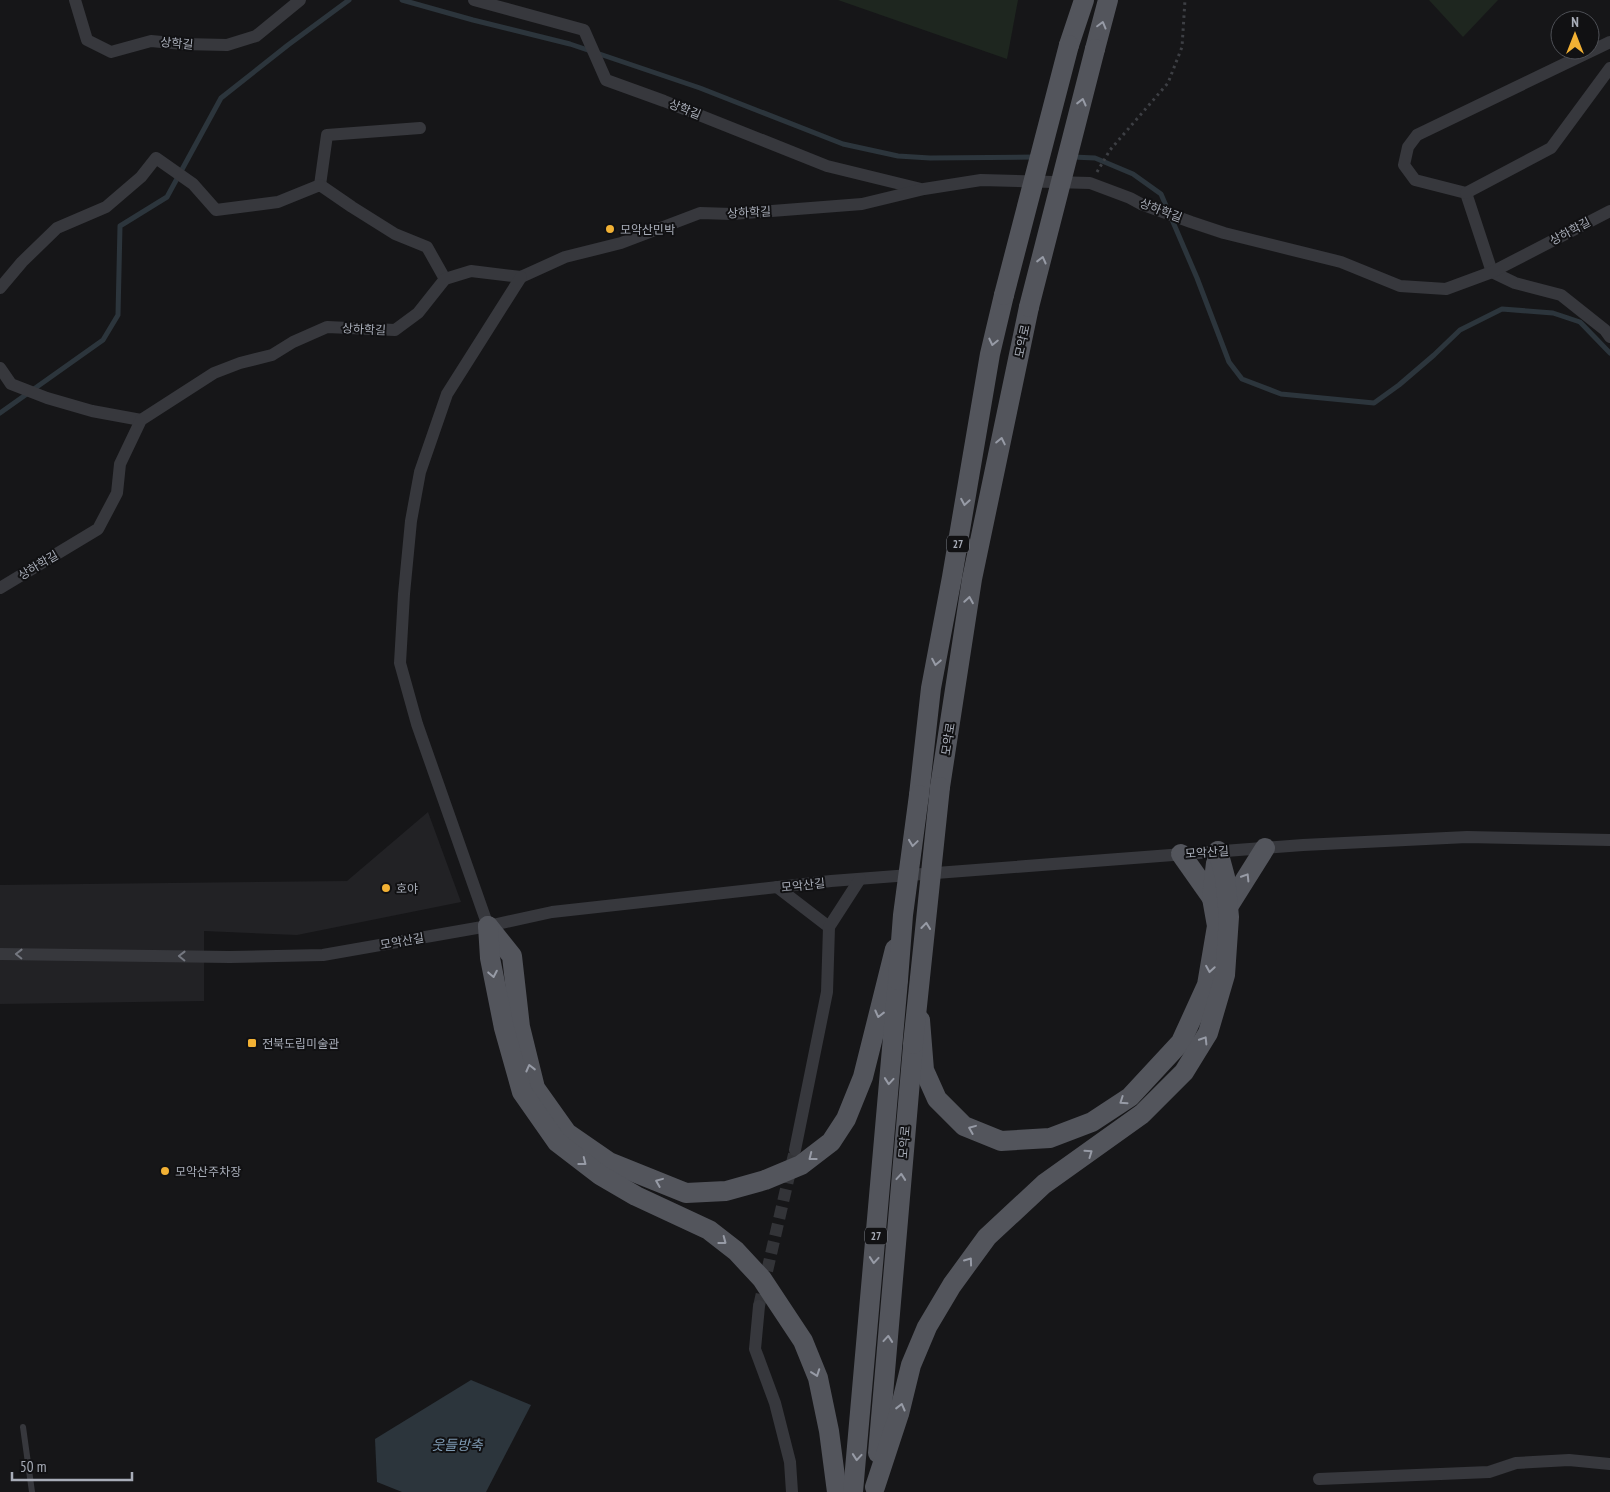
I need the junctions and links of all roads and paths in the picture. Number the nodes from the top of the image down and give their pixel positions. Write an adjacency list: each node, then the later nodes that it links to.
1 (75, 0): 2 (street, 상학길)
2 (300, 0)
3 (474, 0): 12 (street, 상학길)
4 (1084, 0): 30 (main road, 모악로 / 27, one-way to 30, bridge)
5 (1108, 0): 34 (main road, 모악로 / 27, one-way to 5, bridge)
6 (1185, 0): 10 (path)
7 (1610, 42): 13 (street)
8 (1610, 68): 13 (street)
9 (420, 128): 11 (street)
10 (1090, 183): 12 (street, 상하학길); 15 (street, 상하학길)
11 (320, 185): 17 (street); 18 (street)
12 (924, 189): 16 (street, 상하학길)
13 (1466, 193): 15 (street)
14 (1610, 210): 15 (street, 상하학길)
15 (1492, 272): 19 (street)
16 (521, 277): 17 (street); 31 (street)
17 (445, 279): 21 (street, 상하학길)
18 (0, 288)
19 (1610, 337)
20 (0, 368): 21 (street)
21 (141, 420): 22 (street, 상하학길)
22 (0, 588)
23 (1610, 840): 24 (street, 모악산길)
24 (1265, 848): 25 (street, 모악산길); 29 (main road, one-way to 24)
25 (1218, 851): 26 (street, 모악산길); 29 (main road)
26 (1181, 854): 27 (street, 모악산길); 29 (main road)
27 (860, 879): 28 (street, 모악산길); 32 (street)
28 (777, 887): 31 (street, 모악산길); 32 (street)
29 (1220, 902): 34 (main road, one-way to 34); 40 (main road, one-way to 29)
30 (903, 915): 31 (main road, one-way to 31); 44 (main road, 모악로 / 27, one-way to 44, bridge)
31 (488, 926): 33 (street, 모악산길, one-way to 33); 43 (main road, one-way to 43)
32 (828, 927): 35 (street)
33 (0, 954)
34 (921, 965): 40 (main road, 모악로 / 27, one-way to 34, bridge)
35 (795, 1150)
36 (760, 1306): 42 (street)
37 (24, 1427): 41 (lane)
38 (1610, 1464): 39 (street)
39 (1319, 1479)
40 (875, 1489)
41 (32, 1492)
42 (792, 1492)
43 (837, 1492)
44 (854, 1492)

